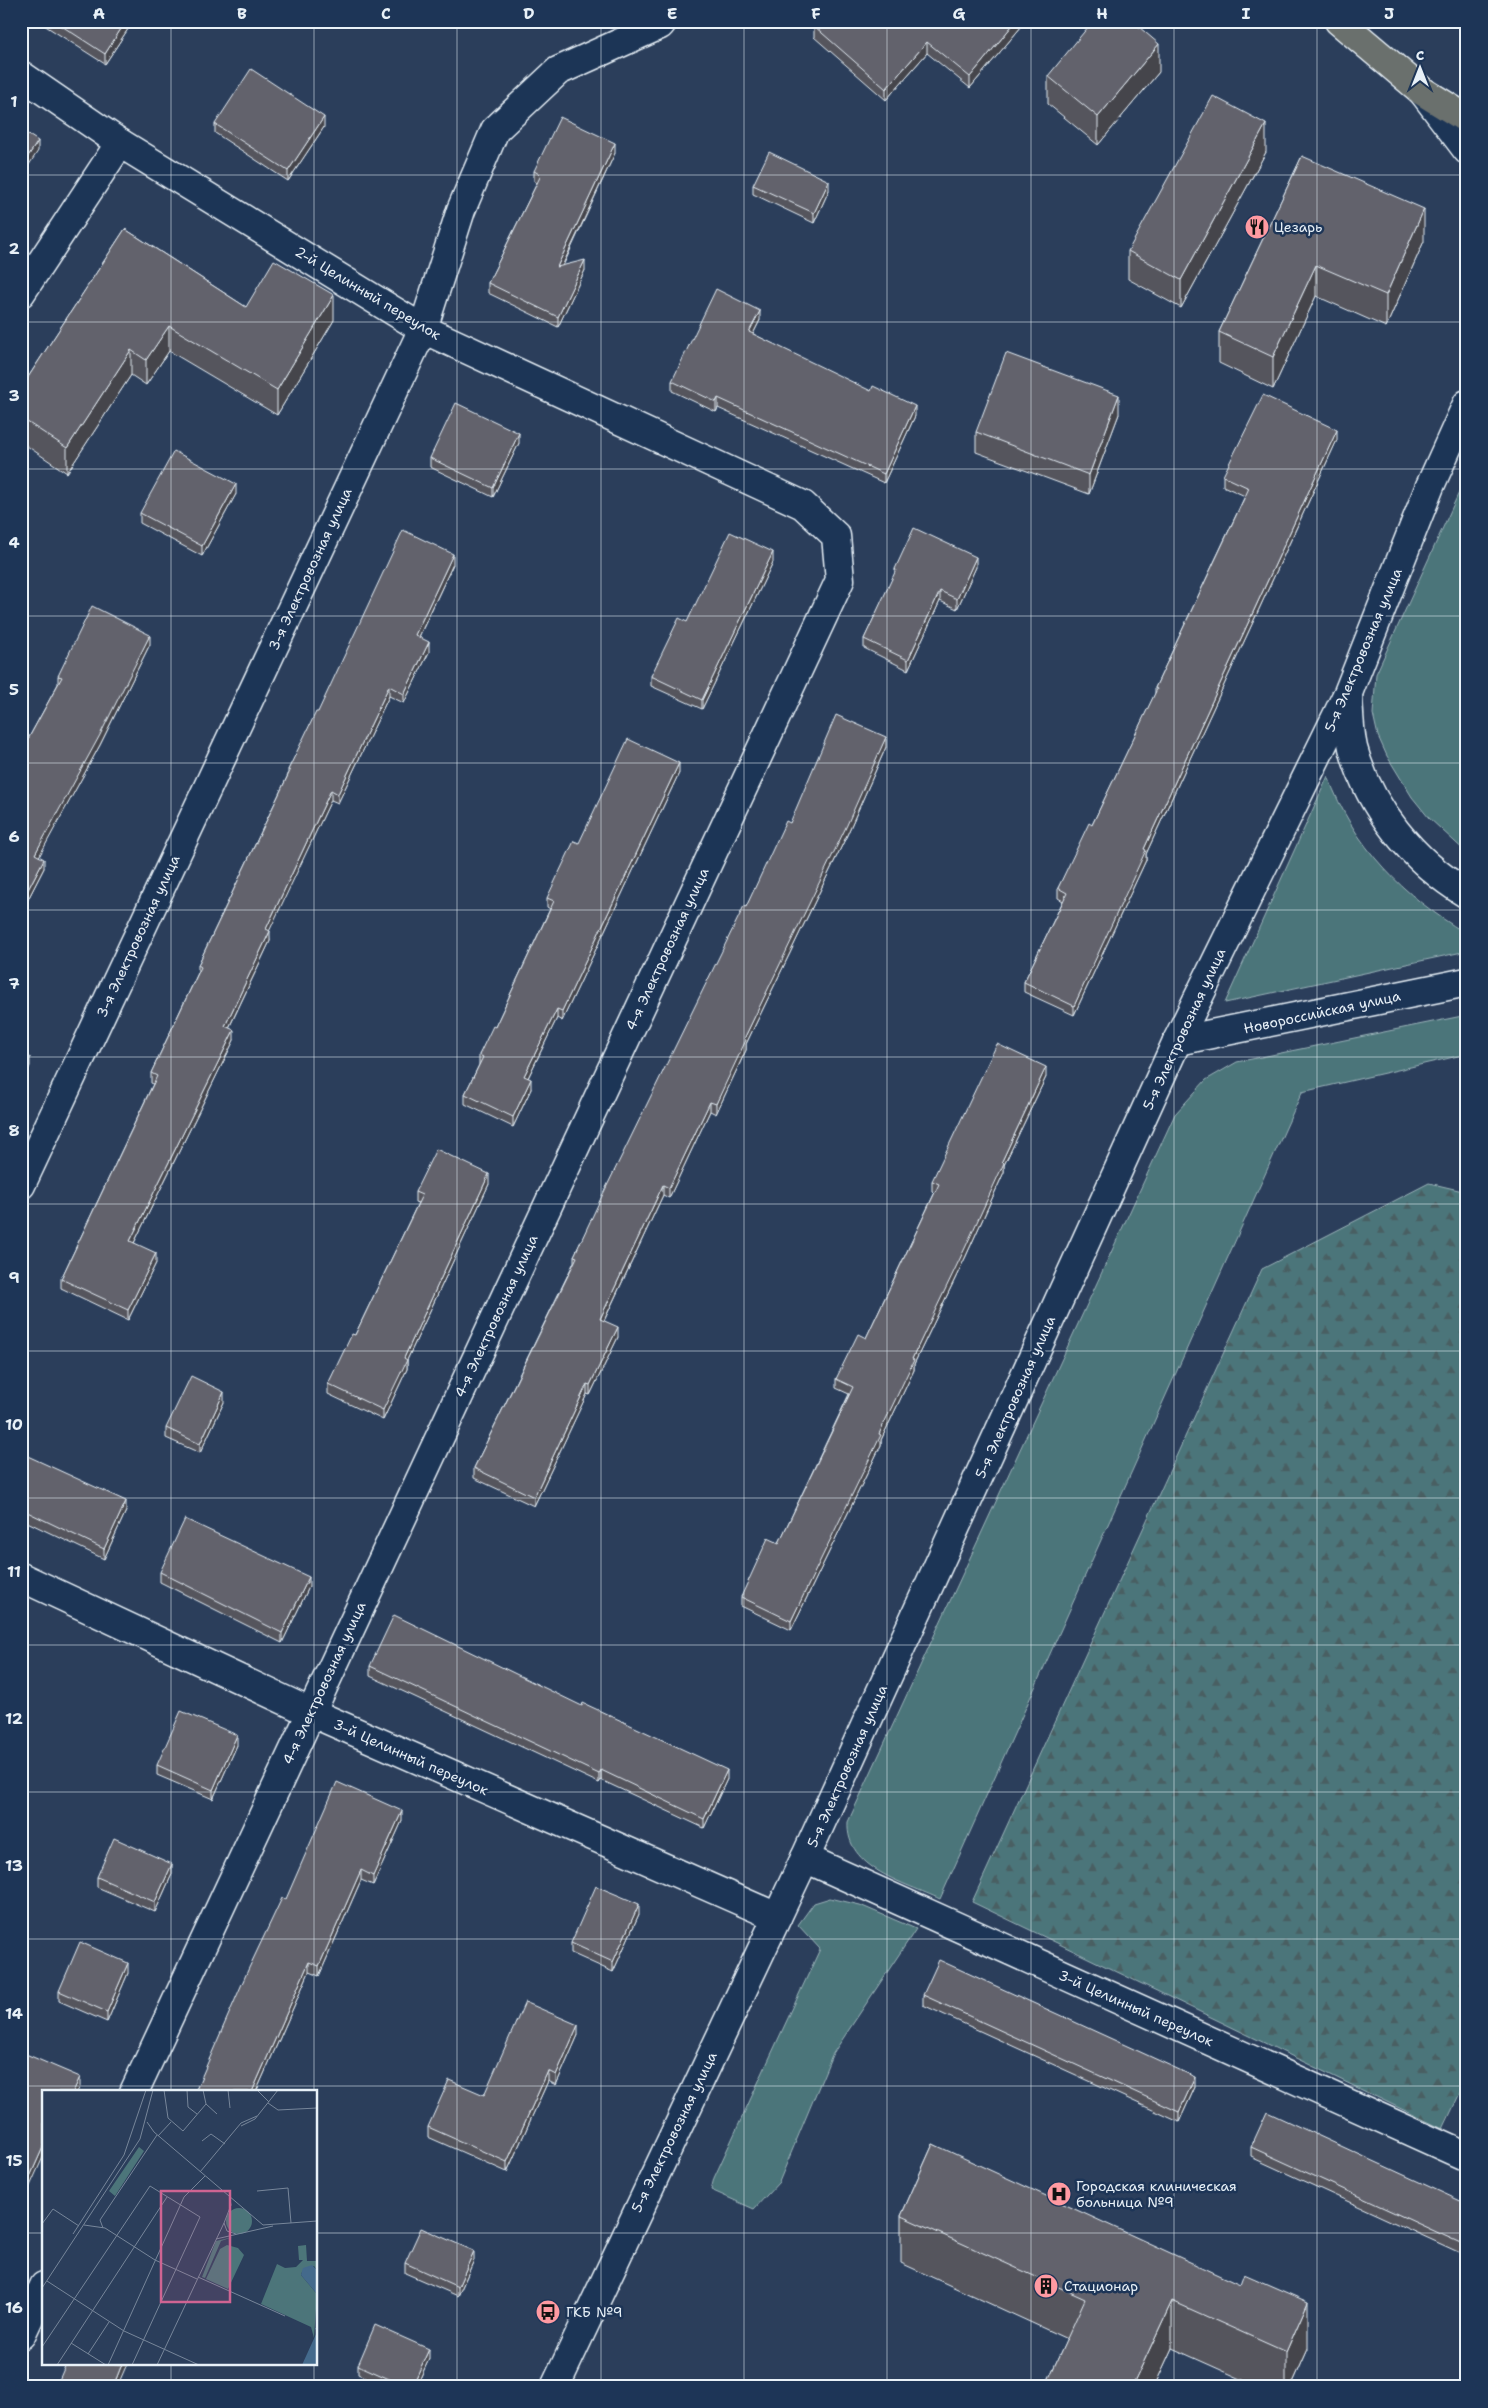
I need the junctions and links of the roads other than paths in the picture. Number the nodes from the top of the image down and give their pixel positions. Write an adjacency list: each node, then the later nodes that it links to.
1 (663, 21): 9 (street, 3-я Электровозная улица)
2 (1339, 21): 4 (main road)
3 (21, 75): 6 (street, 2-й Целинный переулок)
4 (1422, 91): 5 (main road); 7 (street)
5 (1467, 119)
6 (120, 143): 8 (street); 9 (street, 2-й Целинный переулок)
7 (1467, 150)
8 (21, 293)
9 (423, 329): 11 (street, 2-й Целинный переулок); 16 (street, 3-я Электровозная улица)
10 (1467, 404): 12 (street, 5-я Электровозная улица)
11 (836, 536): 18 (street, 4-я Электровозная улица)
12 (1348, 693): 13 (street); 15 (street, 5-я Электровозная улица)
13 (1467, 894)
14 (1467, 982): 15 (street, Новороссийская улица)
15 (1177, 1041): 19 (street, 5-я Электровозная улица)
16 (21, 1185)
17 (21, 1578): 18 (street, 3-й Целинный переулок)
18 (310, 1712): 20 (street, 3-й Целинный переулок); 21 (street, 4-я Электровозная улица)
19 (805, 1858): 20 (street, 5-я Электровозная улица); 22 (street, 3-й Целинный переулок)
20 (777, 1917): 25 (street, 5-я Электровозная улица)
21 (135, 2090)
22 (1467, 2157)
23 (42, 2290): 24 (street)
24 (21, 2335)
25 (555, 2387)

